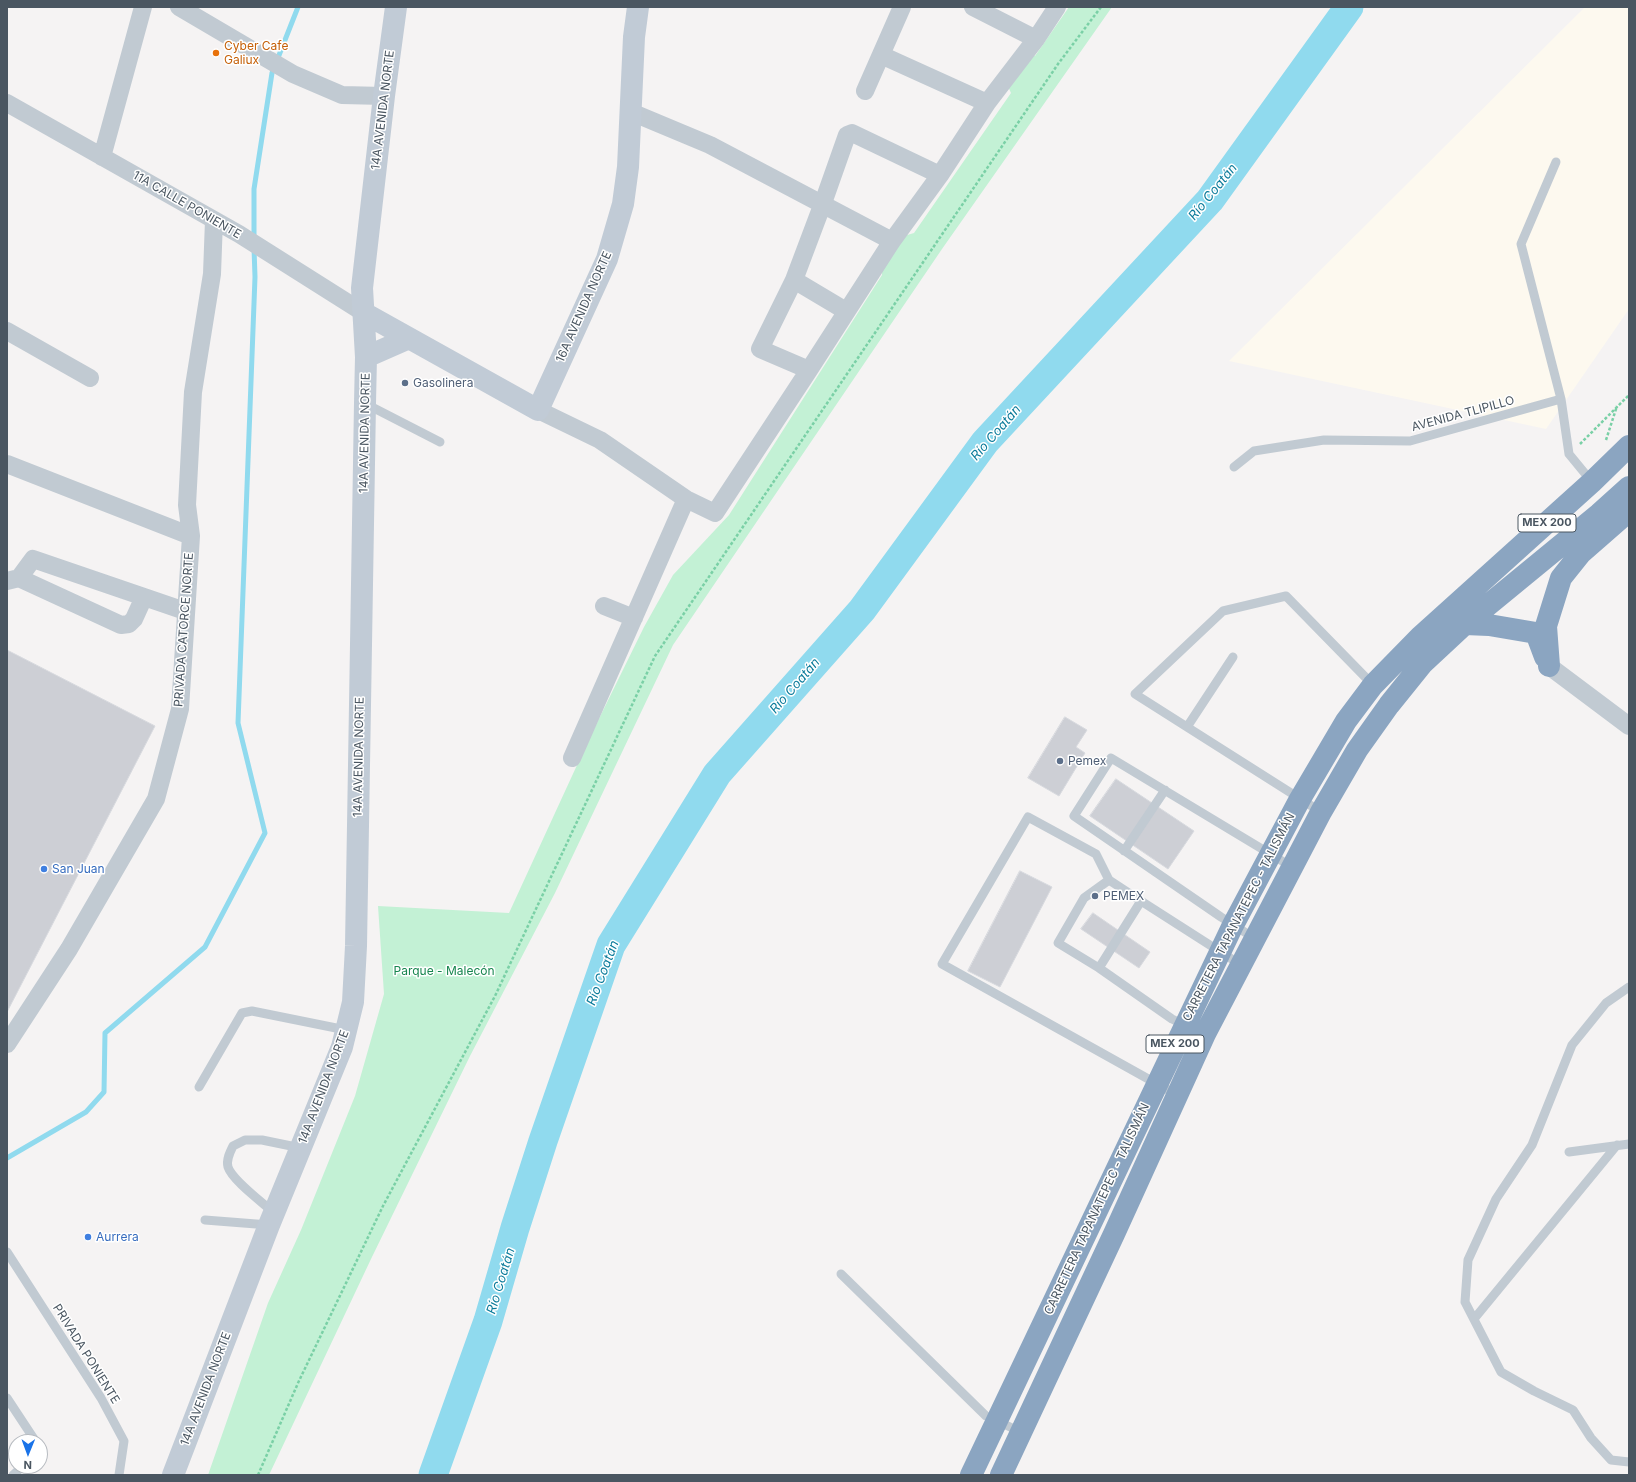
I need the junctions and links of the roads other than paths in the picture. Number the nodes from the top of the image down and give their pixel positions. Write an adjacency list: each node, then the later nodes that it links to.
1 (144, 7): 15 (street)
2 (179, 7): 11 (street)
3 (396, 7): 11 (main road, 14A AVENIDA NORTE)
4 (638, 7): 14 (main road, 16A AVENIDA NORTE)
5 (902, 7): 9 (street)
6 (973, 7): 8 (street)
7 (1057, 7): 8 (street)
8 (1036, 39): 13 (street)
9 (881, 55): 10 (street); 13 (street)
10 (865, 90)
11 (384, 96): 23 (main road, 14A AVENIDA NORTE)
12 (7, 103): 15 (street, 11A CALLE PONIENTE)
13 (987, 103): 17 (street)
14 (631, 112): 18 (street); 31 (main road, 16A AVENIDA NORTE)
15 (102, 157): 19 (street, 11A CALLE PONIENTE)
16 (1556, 162): 29 (lane)
17 (940, 175): 18 (street); 20 (street)
18 (823, 203): 20 (street); 21 (street)
19 (214, 220): 23 (street, 11A CALLE PONIENTE); 40 (street, PRIVADA CATORCE NORTE)
20 (892, 240): 22 (street)
21 (794, 280): 22 (street); 27 (street)
22 (846, 311): 27 (street)
23 (364, 314): 25 (main road); 26 (main road, 14A AVENIDA NORTE)
24 (7, 331): 28 (street)
25 (407, 339): 26 (main road); 31 (main road)
26 (366, 357): 30 (main road, 14A AVENIDA NORTE)
27 (809, 370): 38 (street)
28 (90, 378)
29 (1561, 399): 35 (lane, AVENIDA TLIPILLO); 36 (lane)
30 (365, 403): 32 (lane); 67 (main road, 14A AVENIDA NORTE)
31 (538, 410): 38 (street)
32 (440, 442)
33 (1629, 446): 36 (highway, CARRETERA TAPANATEPEC - TALISMÁN / MEX 200)
34 (7, 464): 40 (street)
35 (1234, 468)
36 (1592, 482): 49 (highway, CARRETERA TAPANATEPEC - TALISMÁN / MEX 200)
37 (1629, 487): 46 (highway, CARRETERA TAPANATEPEC - TALISMÁN / MEX 200)
38 (686, 499): 45 (street)
39 (1629, 511): 48 (highway)
40 (190, 536): 44 (street, PRIVADA CATORCE NORTE)
41 (13, 580): 42 (street); 42 (street)
42 (144, 597): 44 (street)
43 (604, 606): 45 (street)
44 (185, 611): 69 (street, PRIVADA CATORCE NORTE)
45 (634, 618): 52 (street)
46 (1465, 624): 48 (highway); 55 (highway, CARRETERA TAPANATEPEC - TALISMÁN / MEX 200)
47 (1233, 657): 51 (lane)
48 (1549, 666): 50 (street)
49 (1373, 685): 51 (lane); 54 (highway, CARRETERA TAPANATEPEC - TALISMÁN / MEX 200)
50 (1629, 726)
51 (1187, 727): 54 (lane)
52 (572, 758)
53 (1165, 790): 56 (lane); 56 (lane); 57 (lane)
54 (1300, 799): 55 (lane); 57 (highway, CARRETERA TAPANATEPEC - TALISMÁN / MEX 200)
55 (1321, 812): 58 (highway, CARRETERA TAPANATEPEC - TALISMÁN / MEX 200)
56 (1124, 851): 61 (lane)
57 (1271, 854): 58 (lane); 61 (highway, CARRETERA TAPANATEPEC - TALISMÁN / MEX 200)
58 (1292, 867): 62 (highway, CARRETERA TAPANATEPEC - TALISMÁN / MEX 200)
59 (1109, 880): 60 (lane); 65 (lane); 70 (lane)
60 (1141, 901): 63 (lane); 65 (lane)
61 (1233, 925): 62 (lane); 63 (highway, CARRETERA TAPANATEPEC - TALISMÁN / MEX 200)
62 (1254, 938): 64 (highway, CARRETERA TAPANATEPEC - TALISMÁN / MEX 200)
63 (1220, 952): 64 (lane); 68 (highway, CARRETERA TAPANATEPEC - TALISMÁN / MEX 200)
64 (1241, 965): 68 (highway, CARRETERA TAPANATEPEC - TALISMÁN / MEX 200)
65 (1099, 968): 68 (lane)
66 (1629, 987): 81 (lane)
67 (346, 1030): 71 (lane); 75 (main road, 14A AVENIDA NORTE)
68 (1194, 1030): 70 (highway, CARRETERA TAPANATEPEC - TALISMÁN / MEX 200); 72 (highway, CARRETERA TAPANATEPEC - TALISMÁN / MEX 200)
69 (7, 1044)
70 (1156, 1084): 72 (lane); 83 (highway, CARRETERA TAPANATEPEC - TALISMÁN / MEX 200)
71 (199, 1087)
72 (1177, 1095): 84 (highway, CARRETERA TAPANATEPEC - TALISMÁN / MEX 200)
73 (1629, 1144): 74 (lane)
74 (1617, 1145): 76 (lane); 81 (lane)
75 (301, 1148): 77 (main road, 14A AVENIDA NORTE); 77 (lane)
76 (1569, 1152)
77 (272, 1219): 78 (lane); 88 (main road, 14A AVENIDA NORTE)
78 (205, 1220)
79 (7, 1252): 87 (lane, PRIVADA PONIENTE)
80 (841, 1274): 83 (lane)
81 (1474, 1319): 86 (lane)
82 (7, 1398): 85 (lane)
83 (997, 1421): 84 (lane); 89 (highway, CARRETERA TAPANATEPEC - TALISMÁN / MEX 200)
84 (1021, 1432): 90 (highway, CARRETERA TAPANATEPEC - TALISMÁN / MEX 200)
85 (31, 1434)
86 (1629, 1462)
87 (119, 1475)
88 (173, 1475)
89 (972, 1475)
90 (1001, 1475)

